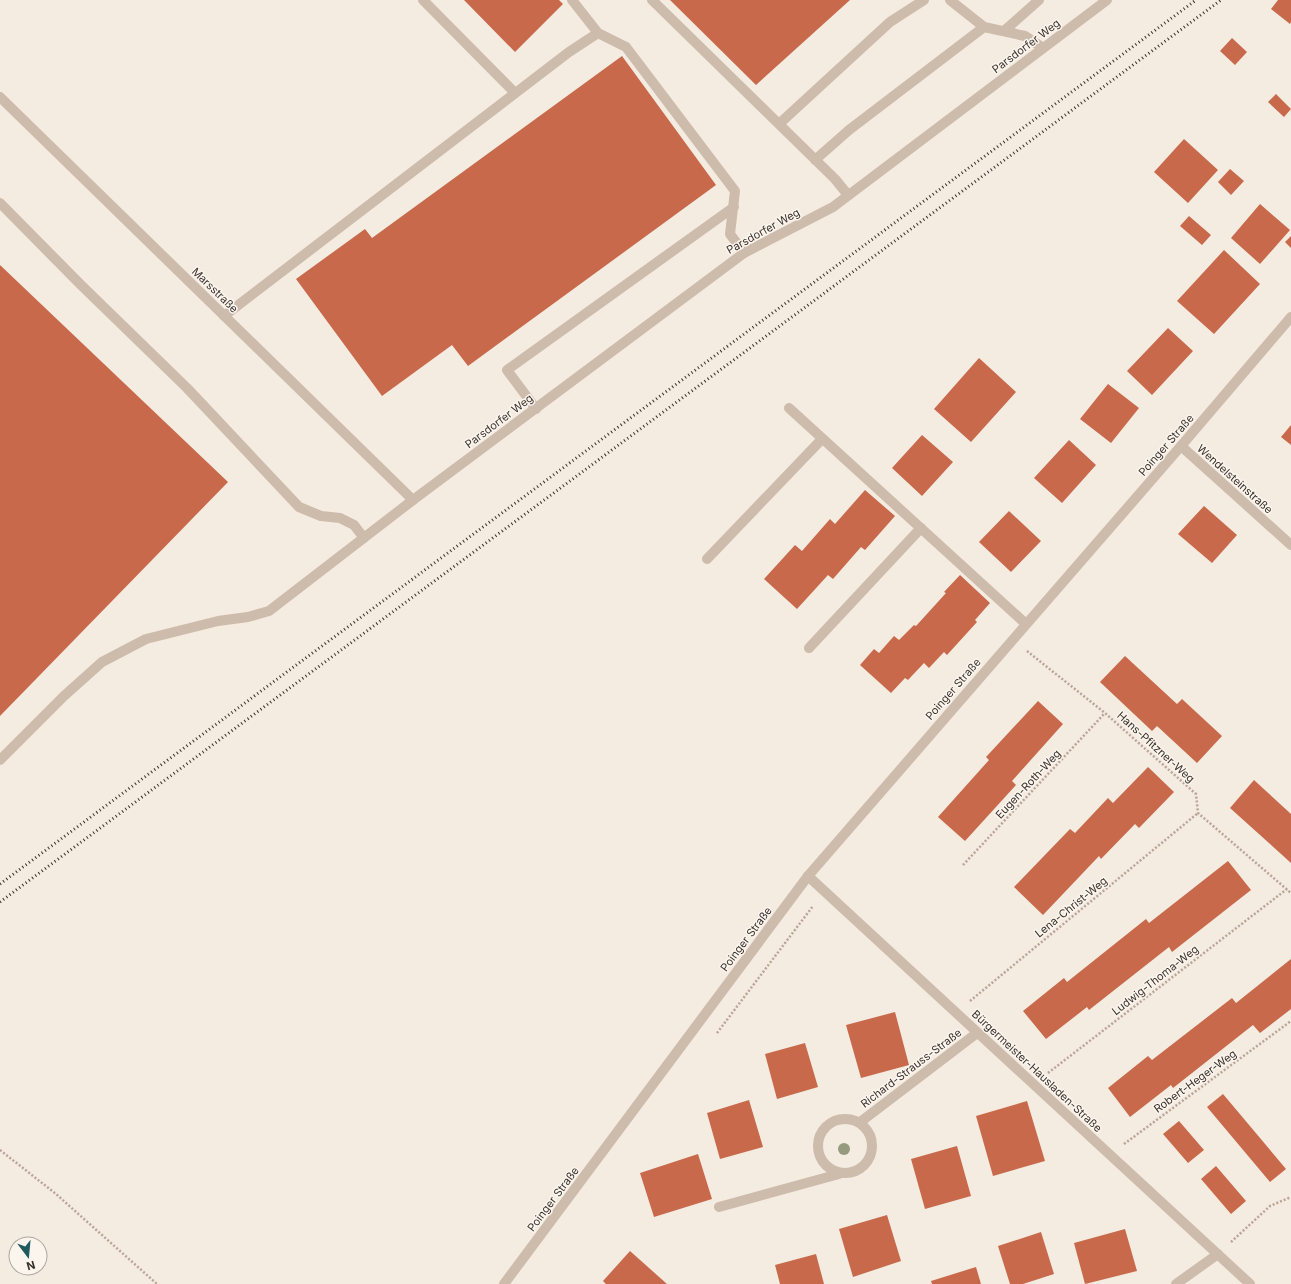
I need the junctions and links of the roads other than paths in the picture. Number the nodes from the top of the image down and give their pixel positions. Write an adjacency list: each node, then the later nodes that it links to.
1 (423, 0): 12 (street)
2 (572, 0): 10 (street)
3 (652, 0): 14 (street)
4 (924, 0): 14 (street)
5 (950, 0): 8 (street)
6 (1039, 0): 9 (street)
7 (1107, 0): 11 (street, Parsdorfer Weg)
8 (984, 27): 9 (street); 15 (street)
9 (1004, 31): 11 (street)
10 (598, 33): 12 (street); 18 (street)
11 (1043, 48): 16 (street, Parsdorfer Weg)
12 (515, 93): 20 (street)
13 (0, 97): 20 (street, Marsstraße)
14 (779, 124): 15 (street)
15 (815, 160): 16 (street)
16 (848, 195): 19 (street, Parsdorfer Weg)
17 (0, 204): 28 (street)
18 (734, 207): 19 (street); 23 (street)
19 (744, 253): 23 (street, Parsdorfer Weg)
20 (224, 316): 26 (street, Marsstraße)
21 (1291, 316): 25 (street, Poinger Straße)
22 (789, 408): 24 (street)
23 (536, 409): 26 (street, Parsdorfer Weg)
24 (822, 438): 27 (street); 30 (street)
25 (1181, 446): 29 (street, Wendelsteinstraße); 31 (street, Poinger Straße)
26 (413, 500): 28 (street, Parsdorfer Weg)
27 (921, 528): 31 (street); 32 (street)
28 (364, 538): 33 (street, Parsdorfer Weg)
29 (1291, 545)
30 (707, 559)
31 (1026, 624): 34 (street, Poinger Straße)
32 (808, 648)
33 (0, 760)
34 (808, 876): 35 (street, Bürgermeister-Hausladen-Straße); 40 (street, Poinger Straße)
35 (977, 1033): 36 (street, Richard-Strauss-Straße); 39 (street, Bürgermeister-Hausladen-Straße)
36 (859, 1123): 37 (street, Richard-Strauss-Straße); 37 (street, Richard-Strauss-Straße)
37 (839, 1174): 38 (street)
38 (720, 1208)
39 (1218, 1254): 41 (street); 42 (street, Bürgermeister-Hausladen-Straße)
40 (504, 1284)
41 (1176, 1284)
42 (1250, 1284)

